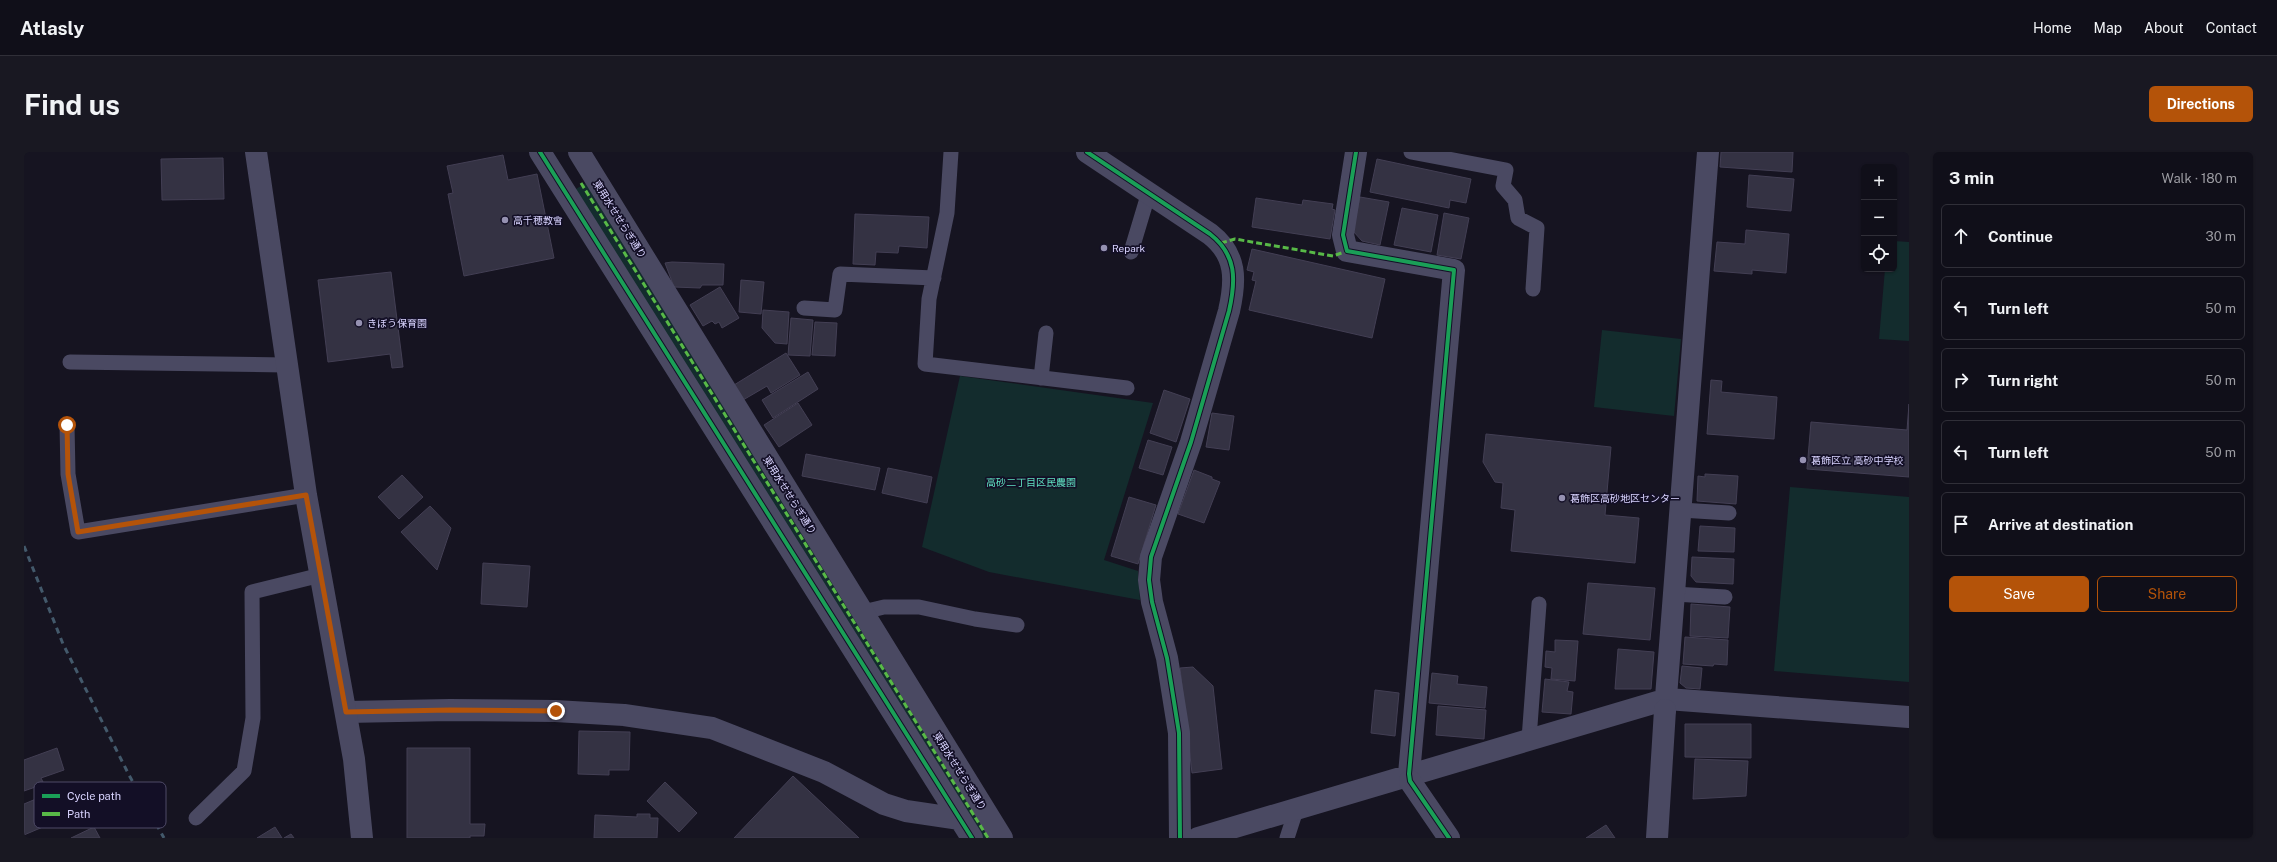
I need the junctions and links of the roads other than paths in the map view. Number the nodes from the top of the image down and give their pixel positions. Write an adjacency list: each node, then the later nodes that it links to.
1 (256, 152): 16 (street)
2 (540, 152): 36 (street)
3 (579, 152): 27 (street, 東用水せせらぎ通り)
4 (951, 152): 11 (lane)
5 (1087, 152): 9 (street)
6 (1356, 152): 33 (street)
7 (1411, 152): 12 (lane)
8 (1708, 152): 21 (street)
9 (1149, 192): 10 (lane); 40 (street)
10 (1131, 252)
11 (934, 278): 13 (lane); 17 (lane)
12 (1533, 290)
13 (804, 308)
14 (1046, 333): 17 (lane)
15 (70, 362): 16 (lane)
16 (286, 365): 20 (street)
17 (1041, 378): 18 (lane)
18 (1127, 388)
19 (67, 425): 20 (lane)
20 (306, 495): 23 (street)
21 (1680, 510): 22 (lane); 24 (street)
22 (1729, 513)
23 (321, 575): 30 (street); 35 (lane)
24 (1674, 594): 25 (lane); 29 (street)
25 (1725, 597)
26 (1539, 604): 32 (lane)
27 (863, 612): 28 (lane); 39 (street, 東用水せせらぎ通り)
28 (1017, 625)
29 (1666, 705): 31 (street); 32 (street); 44 (street)
30 (346, 712): 36 (street); 37 (street)
31 (1909, 717)
32 (1529, 738): 33 (street)
33 (1410, 777): 34 (street); 43 (street)
34 (1297, 807): 41 (street); 42 (lane)
35 (196, 818)
36 (960, 819): 38 (street)
37 (362, 838)
38 (972, 838)
39 (1002, 838)
40 (1180, 838)
41 (1198, 838)
42 (1287, 838)
43 (1449, 838)
44 (1657, 838)

